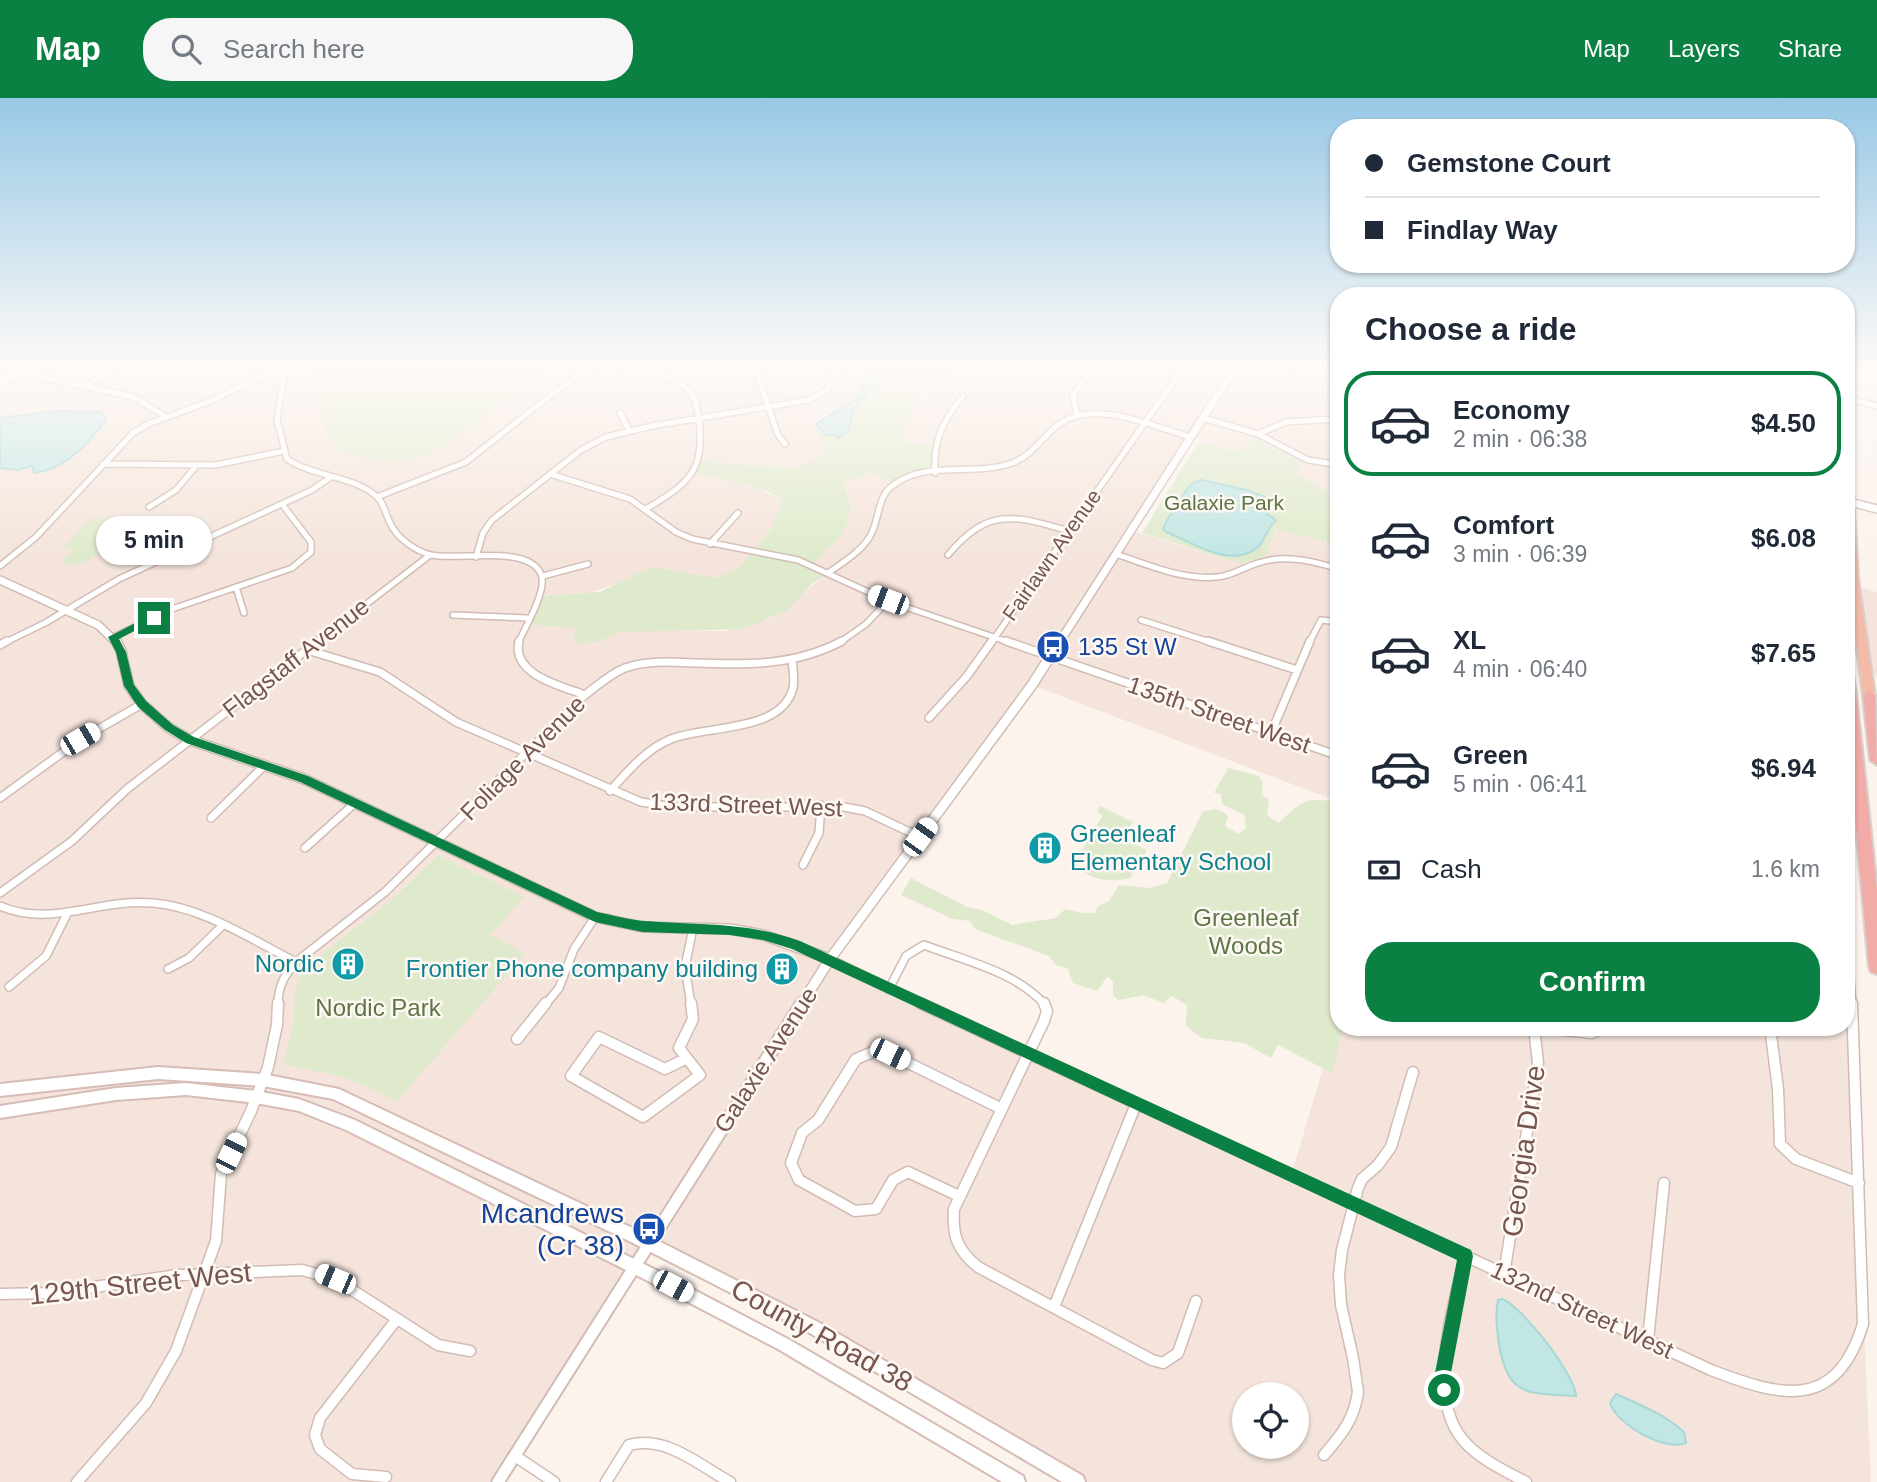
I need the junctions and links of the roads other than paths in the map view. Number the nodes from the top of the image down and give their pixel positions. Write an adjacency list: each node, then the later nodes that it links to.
1 (134, 433): 17 (street)
2 (280, 433): 16 (street)
3 (503, 433): 23 (street)
4 (621, 433): 21 (street)
5 (701, 433): 29 (street)
6 (780, 433): 15 (street)
7 (937, 433): 20 (street)
8 (1047, 433): 20 (street)
9 (1138, 433): 32 (street, Fairlawn Avenue)
10 (1173, 433): 14 (street)
11 (1194, 433): 14 (street, Galaxie Avenue)
12 (1253, 433): 13 (street)
13 (1258, 434): 18 (street)
14 (1191, 437): 36 (street, Galaxie Avenue)
15 (785, 444)
16 (284, 451): 19 (street); 22 (street)
17 (103, 464): 19 (street); 39 (street)
18 (1330, 464)
19 (197, 465): 28 (street)
20 (935, 473): 41 (street)
21 (550, 474): 29 (street, 135th Street West); 37 (street)
22 (331, 477): 23 (street); 27 (street)
23 (377, 497): 34 (street)
24 (1855, 499): 26 (street)
25 (1855, 501): 30 (street)
26 (1877, 502)
27 (282, 504): 44 (street); 47 (street)
28 (149, 507)
29 (646, 509): 33 (street, 135th Street West)
30 (1877, 509)
31 (738, 513): 33 (street)
32 (1069, 531): 35 (street); 54 (street, Fairlawn Avenue)
33 (710, 544): 41 (street, 135th Street West)
34 (429, 555): 37 (street); 56 (street, Flagstaff Avenue)
35 (948, 555)
36 (1116, 555): 40 (street); 57 (street, Galaxie Avenue)
37 (476, 557): 42 (street)
38 (588, 565): 42 (street)
39 (0, 566)
40 (1330, 567)
41 (828, 573): 46 (street, 135th Street West)
42 (543, 576): 50 (street)
43 (0, 580): 47 (street)
44 (236, 587): 48 (street); 53 (street)
45 (1855, 591): 61 (highway)
46 (888, 600): 54 (street, 135th Street West); 58 (street, Foliage Avenue)
47 (66, 610): 53 (street); 55 (street)
48 (244, 613)
49 (453, 615): 50 (street)
50 (528, 618): 60 (street)
51 (1141, 620): 59 (street)
52 (1330, 621): 59 (street)
53 (113, 637): 62 (street, 132nd Street West)
54 (995, 637): 57 (street, 135th Street West); 63 (street, Fairlawn Avenue)
55 (0, 645)
56 (307, 650): 65 (street, Flagstaff Avenue); 67 (street, 133rd Street West)
57 (1051, 657): 64 (street, 135th Street West); 76 (street, Galaxie Avenue)
58 (792, 661): 60 (street, Foliage Avenue); 71 (street)
59 (1297, 670): 64 (street)
60 (585, 695): 67 (street, Foliage Avenue)
61 (1873, 697): 69 (highway)
62 (142, 704): 65 (street, 132nd Street West); 72 (street)
63 (929, 718)
64 (1272, 733): 66 (street, 135th Street West)
65 (190, 740): 70 (street, 132nd Street West); 80 (street, Flagstaff Avenue)
66 (1330, 753)
67 (526, 754): 71 (street, 133rd Street West); 77 (street, Foliage Avenue)
68 (1855, 759): 88 (highway)
69 (1877, 760)
70 (265, 765): 73 (street, 132nd Street West); 75 (street)
71 (610, 791): 74 (street, 133rd Street West)
72 (0, 798)
73 (355, 803): 77 (street, 132nd Street West); 78 (street)
74 (821, 805): 76 (street, 133rd Street West); 79 (street)
75 (211, 818)
76 (920, 837): 86 (street, Galaxie Avenue)
77 (438, 843): 83 (street, 132nd Street West); 87 (street, Foliage Avenue)
78 (305, 848)
79 (803, 865)
80 (0, 893)
81 (0, 906): 82 (street)
82 (68, 912): 84 (street); 90 (street)
83 (595, 916): 85 (street, 132nd Street West); 95 (street)
84 (221, 927): 87 (street); 89 (street)
85 (693, 928): 86 (street, 132nd Street West); 97 (street)
86 (830, 959): 91 (street, 132nd Street West); 109 (street, Galaxie Avenue)
87 (296, 962): 99 (street, Foliage Avenue)
88 (1877, 967)
89 (168, 969)
90 (9, 987)
91 (889, 989): 96 (street, 132nd Street West); 96 (street)
92 (1536, 1036): 113 (street, Georgia Drive)
93 (1771, 1036): 106 (street)
94 (1851, 1036): 106 (street)
95 (517, 1039)
96 (1028, 1054): 102 (street, 132nd Street West); 103 (street)
97 (685, 1059): 97 (street)
98 (1413, 1072): 108 (street)
99 (263, 1080): 100 (main road, County Road 38); 101 (street, Foliage Avenue); 109 (main road, County Road 38)
100 (0, 1090)
101 (256, 1097): 104 (main road, County Road 38); 111 (main road, County Road 38); 112 (street, Foliage Avenue)
102 (1136, 1104): 108 (street, 132nd Street West); 116 (street)
103 (1002, 1109): 107 (street); 107 (street)
104 (0, 1112)
105 (1664, 1183): 118 (street)
106 (1859, 1183): 118 (street, 132nd Street West)
107 (959, 1196): 116 (street)
108 (1353, 1205): 110 (street, 132nd Street West); 120 (street)
109 (649, 1244): 111 (street, Galaxie Avenue); 129 (main road, County Road 38)
110 (1465, 1256): 113 (street, 132nd Street West); 130 (street)
111 (635, 1266): 121 (street, Galaxie Avenue); 128 (main road, County Road 38)
112 (205, 1274): 114 (street, 129th Street West); 117 (street, 129th Street West); 123 (street, Foliage Avenue)
113 (1504, 1274): 118 (street, 132nd Street West)
114 (0, 1294)
115 (1196, 1301): 116 (street)
116 (1054, 1307)
117 (397, 1319): 119 (street, 129th Street West); 122 (street)
118 (1648, 1340)
119 (470, 1351)
120 (1324, 1455)
121 (515, 1456): 124 (street, Galaxie Avenue); 125 (street)
122 (386, 1477)
123 (77, 1482)
124 (498, 1482)
125 (555, 1482)
126 (606, 1482): 127 (street)
127 (730, 1482)
128 (1017, 1482)
129 (1077, 1482)
130 (1526, 1482)

